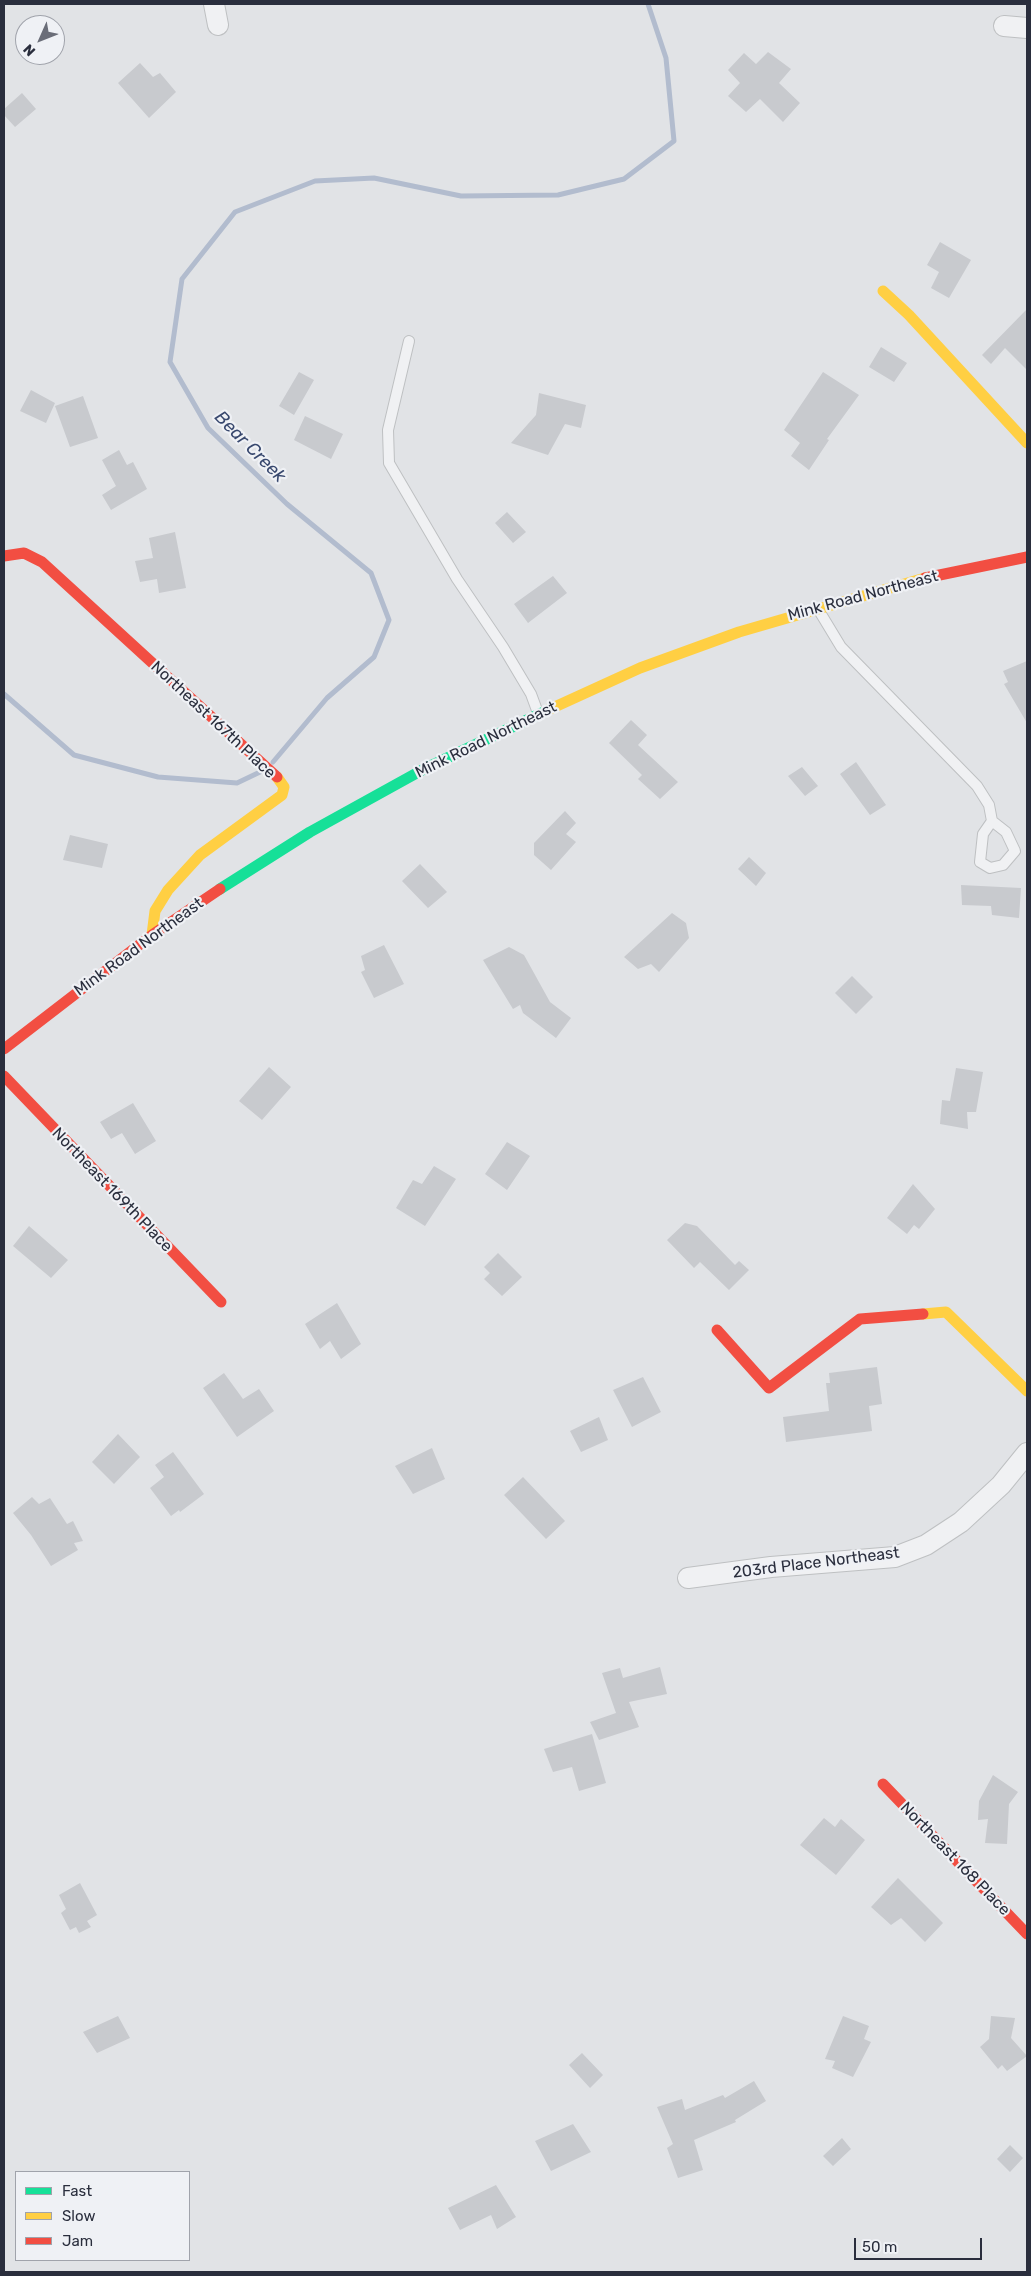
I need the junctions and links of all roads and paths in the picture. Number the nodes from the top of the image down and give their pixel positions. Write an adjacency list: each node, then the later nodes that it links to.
1 (214, 4): 2 (street)
2 (218, 25)
3 (1004, 26): 4 (street)
4 (1027, 28)
5 (883, 291): 7 (street)
6 (409, 341): 11 (lane)
7 (1027, 443)
8 (4, 556): 13 (street, Northeast 167th Place)
9 (1027, 557): 10 (street, Mink Road Northeast)
10 (817, 608): 11 (street, Mink Road Northeast); 12 (lane)
11 (538, 713): 13 (street, Mink Road Northeast)
12 (992, 821): 12 (lane)
13 (152, 935): 14 (street, Mink Road Northeast)
14 (4, 1048)
15 (4, 1076): 16 (street, Northeast 169th Place)
16 (221, 1302)
17 (717, 1330): 18 (street)
18 (1027, 1391)
19 (1027, 1453): 20 (street, 203rd Place Northeast)
20 (688, 1578)
21 (883, 1784): 22 (street, Northeast 168 Place)
22 (1026, 1932)

